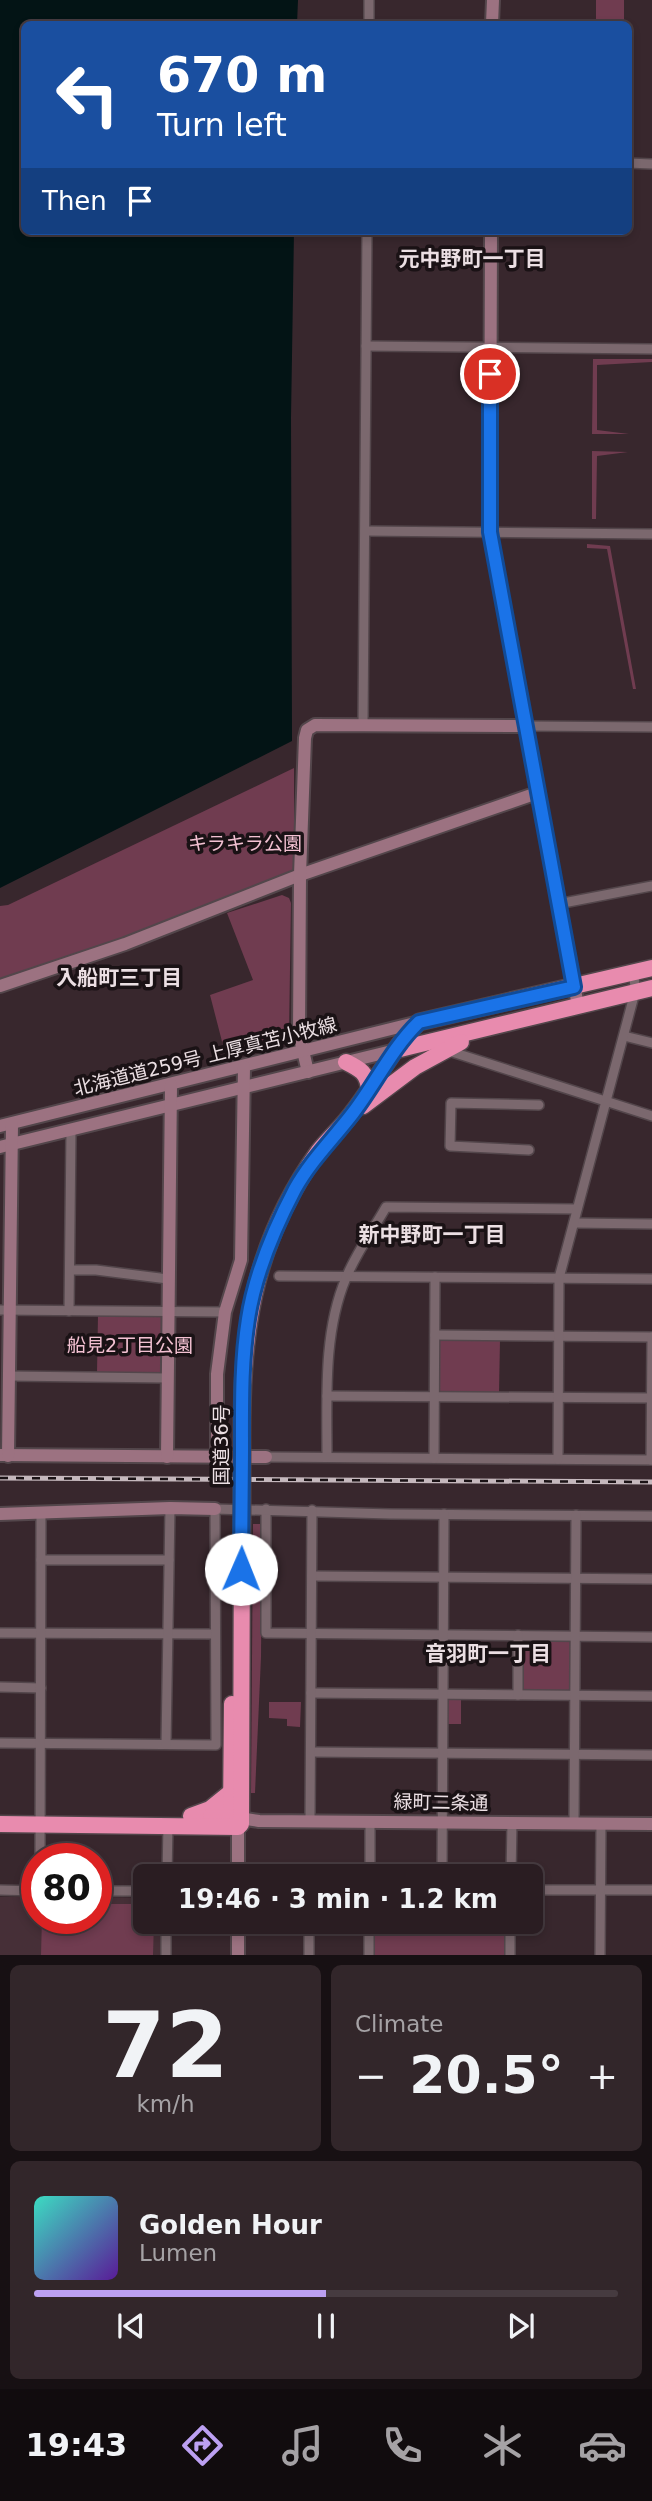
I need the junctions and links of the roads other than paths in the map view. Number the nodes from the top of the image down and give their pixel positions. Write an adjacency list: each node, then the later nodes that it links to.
1 (369, 0): 3 (street)
2 (493, 0): 4 (street)
3 (369, 21)
4 (492, 21)
5 (632, 163): 6 (street)
6 (652, 164)
7 (367, 235): 9 (street)
8 (491, 235): 10 (street)
9 (366, 346): 10 (street); 12 (street)
10 (490, 348): 11 (street); 13 (street)
11 (652, 349)
12 (365, 531): 13 (street); 15 (street)
13 (490, 532): 14 (street); 16 (street)
14 (652, 534)
15 (363, 725): 16 (street); 19 (street)
16 (525, 726): 17 (street); 18 (street)
17 (652, 727)
18 (537, 793): 19 (street); 21 (street)
19 (300, 875): 24 (street); 36 (street)
20 (652, 886): 21 (street)
21 (558, 904): 25 (street)
22 (652, 968): 23 (highway)
23 (634, 973): 25 (highway); 27 (street)
24 (0, 986)
25 (574, 987): 28 (street); 29 (highway)
26 (652, 988): 27 (highway, 国道36号)
27 (635, 992): 28 (highway, 国道36号); 32 (street)
28 (578, 1006): 30 (highway, 国道36号)
29 (419, 1022): 31 (street, 北海道道259号 上厚真苫小牧線); 34 (highway, 国道36号)
30 (499, 1026): 34 (highway, 国道36号); 35 (highway, 国道36号)
31 (380, 1033): 34 (street); 36 (street, 北海道道259号 上厚真苫小牧線)
32 (624, 1036): 33 (street); 44 (street)
33 (652, 1042)
34 (398, 1048): 37 (street, 北海道道259号 上厚真苫小牧線); 40 (highway); 43 (highway, 国道36号)
35 (444, 1050): 40 (highway, 国道36号); 44 (street)
36 (303, 1052): 38 (street, 北海道道259号 上厚真苫小牧線); 39 (street)
37 (346, 1062): 39 (street, 北海道道259号 上厚真苫小牧線); 43 (highway)
38 (244, 1066): 41 (street, 北海道道259号 上厚真苫小牧線); 42 (street)
39 (308, 1072): 42 (street, 北海道道259号 上厚真苫小牧線)
40 (393, 1084): 47 (highway, 国道36号)
41 (171, 1085): 46 (street); 49 (street, 北海道道259号 上厚真苫小牧線)
42 (244, 1088): 46 (street, 北海道道259号 上厚真苫小牧線); 66 (street)
43 (369, 1090): 47 (highway, 国道36号)
44 (607, 1101): 48 (street); 53 (street)
45 (538, 1105): 52 (street)
46 (170, 1106): 50 (street, 北海道道259号 上厚真苫小牧線); 61 (street)
47 (352, 1114): 99 (highway, 国道36号, bridge)
48 (652, 1116)
49 (6, 1125): 51 (street)
50 (71, 1131): 51 (street, 北海道道259号 上厚真苫小牧線); 56 (street)
51 (6, 1146): 63 (street)
52 (529, 1150)
53 (577, 1209): 54 (street); 58 (street)
54 (574, 1223): 55 (street); 60 (street)
55 (652, 1224)
56 (70, 1270): 61 (street); 64 (street)
57 (279, 1276): 58 (street)
58 (346, 1277): 59 (street); 72 (street)
59 (435, 1277): 60 (street); 67 (street)
60 (559, 1278): 62 (street); 68 (street)
61 (168, 1279): 65 (street)
62 (652, 1279)
63 (5, 1310): 64 (street); 70 (street)
64 (69, 1311): 65 (street)
65 (168, 1312): 66 (street); 71 (street)
66 (225, 1312): 79 (street)
67 (435, 1335): 68 (street); 73 (street)
68 (559, 1336): 69 (street); 74 (street)
69 (652, 1337): 75 (street)
70 (9, 1376): 71 (street); 76 (street)
71 (167, 1378): 78 (street)
72 (327, 1395): 73 (street); 77 (street)
73 (434, 1396): 74 (street); 81 (street)
74 (558, 1397): 75 (street); 82 (street)
75 (651, 1398): 83 (street)
76 (4, 1455): 78 (street)
77 (327, 1455): 80 (street); 81 (street)
78 (167, 1457): 79 (street)
79 (217, 1457): 80 (street)
80 (266, 1457)
81 (434, 1458): 82 (street)
82 (558, 1459): 83 (street)
83 (652, 1460)
84 (170, 1508): 85 (street); 88 (street); 94 (street)
85 (215, 1509): 86 (street); 103 (street)
86 (267, 1509): 87 (street); 104 (street)
87 (312, 1510): 90 (street); 95 (street)
88 (41, 1512): 89 (street); 93 (street)
89 (0, 1514)
90 (444, 1514): 91 (street); 96 (street)
91 (576, 1515): 92 (street); 97 (street)
92 (652, 1516)
93 (41, 1560): 94 (street); 101 (street)
94 (169, 1560): 102 (street)
95 (312, 1576): 96 (street); 104 (street)
96 (444, 1577): 97 (street); 105 (street)
97 (576, 1578): 98 (street); 107 (street)
98 (652, 1579)
99 (240, 1594): 123 (highway, 国道36号); 128 (highway, 国道36号)
100 (0, 1633): 101 (street)
101 (41, 1634): 102 (street); 110 (street)
102 (168, 1634): 103 (street); 118 (street)
103 (214, 1634): 118 (street)
104 (311, 1634): 105 (street); 111 (street)
105 (443, 1635): 106 (street); 112 (street)
106 (518, 1635): 107 (street); 113 (street)
107 (576, 1636): 108 (street); 114 (street)
108 (652, 1637)
109 (0, 1687): 110 (street)
110 (41, 1688): 117 (street)
111 (311, 1693): 112 (street); 119 (street)
112 (443, 1694): 113 (street); 120 (street)
113 (517, 1695): 114 (street)
114 (575, 1695): 115 (street); 121 (street)
115 (652, 1696)
116 (0, 1743): 117 (street)
117 (40, 1743): 118 (street); 126 (street)
118 (166, 1744)
119 (311, 1752): 120 (street); 127 (street)
120 (443, 1753): 121 (street); 130 (street)
121 (575, 1755): 122 (street); 132 (street)
122 (652, 1755)
123 (231, 1792): 125 (highway); 128 (highway, 国道36号)
124 (0, 1814): 126 (highway)
125 (191, 1816): 126 (highway); 128 (highway)
126 (40, 1819): 134 (highway); 136 (highway); 137 (street)
127 (310, 1820): 128 (street, 緑町二条通); 129 (street, 緑町二条通)
128 (237, 1821): 136 (highway); 139 (street)
129 (370, 1821): 130 (street, 緑町二条通); 140 (street)
130 (442, 1822): 131 (street, 緑町二条通); 141 (street)
131 (512, 1822): 132 (street, 緑町二条通); 142 (street)
132 (574, 1823): 133 (street, 緑町二条通)
133 (601, 1823): 135 (street, 緑町二条通); 145 (street)
134 (0, 1824)
135 (652, 1824)
136 (168, 1825): 138 (street)
137 (40, 1843)
138 (167, 1864)
139 (238, 1864)
140 (370, 1864)
141 (442, 1864)
142 (511, 1864)
143 (0, 1890): 147 (street)
144 (543, 1890): 145 (street)
145 (600, 1890): 146 (street); 160 (street)
146 (652, 1890)
147 (21, 1891)
148 (112, 1891): 149 (street)
149 (133, 1891)
150 (166, 1934): 155 (street)
151 (238, 1934): 156 (street)
152 (309, 1934): 157 (street)
153 (369, 1934): 158 (street)
154 (510, 1934): 159 (street)
155 (166, 1955)
156 (238, 1955)
157 (309, 1955)
158 (369, 1955)
159 (510, 1955)
160 (600, 1955)

